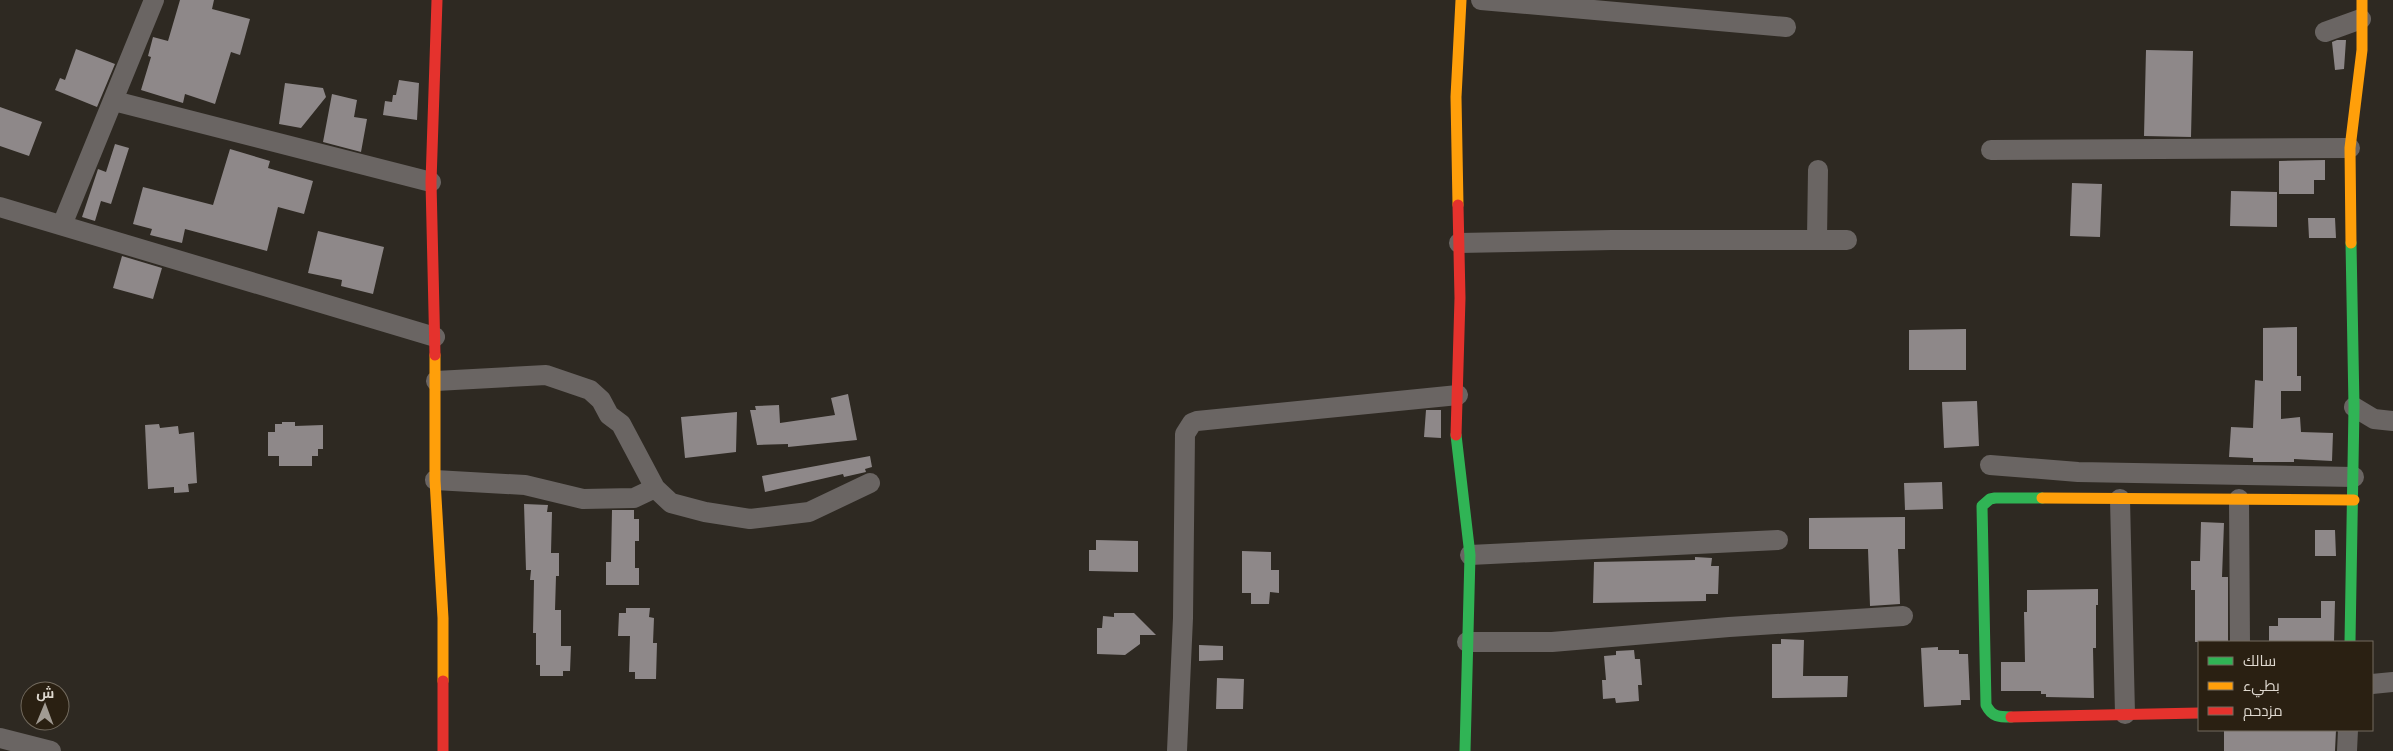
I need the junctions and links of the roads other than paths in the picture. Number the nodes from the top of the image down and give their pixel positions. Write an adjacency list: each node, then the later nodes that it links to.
1 (154, 0): 8 (street)
2 (437, 0): 12 (street)
3 (1461, 0): 17 (street)
4 (1481, 0): 6 (street)
5 (2362, 9): 7 (street); 9 (street)
6 (1786, 27)
7 (2325, 32)
8 (114, 101): 12 (street); 14 (street)
9 (2350, 148): 10 (street); 21 (street)
10 (1991, 150)
11 (1818, 170): 15 (street)
12 (431, 182): 18 (street)
13 (0, 207): 14 (street)
14 (62, 225): 18 (street)
15 (1817, 239): 16 (street); 17 (street)
16 (1847, 240)
17 (1459, 243): 20 (street)
18 (435, 337): 19 (street)
19 (436, 381): 25 (street); 27 (street)
20 (1458, 395): 32 (street); 45 (street)
21 (2354, 407): 22 (street); 24 (street)
22 (2393, 421)
23 (1990, 465): 24 (street)
24 (2354, 477): 30 (street)
25 (436, 480): 27 (street); 44 (street)
26 (870, 484): 27 (street)
27 (655, 488)
28 (2120, 499): 29 (street); 40 (street); 40 (street)
29 (2239, 499): 30 (street); 34 (street)
30 (2354, 500): 35 (street)
31 (1778, 540): 32 (street)
32 (1470, 554): 36 (street)
33 (1903, 616): 36 (street)
34 (2240, 641)
35 (2350, 641)
36 (1467, 642): 46 (street)
37 (2393, 682): 38 (street)
38 (2373, 684)
39 (2198, 713): 40 (street)
40 (2125, 714)
41 (2348, 731): 47 (street)
42 (0, 738): 43 (street)
43 (51, 751)
44 (443, 751)
45 (1177, 751)
46 (1465, 751)
47 (2347, 751)

